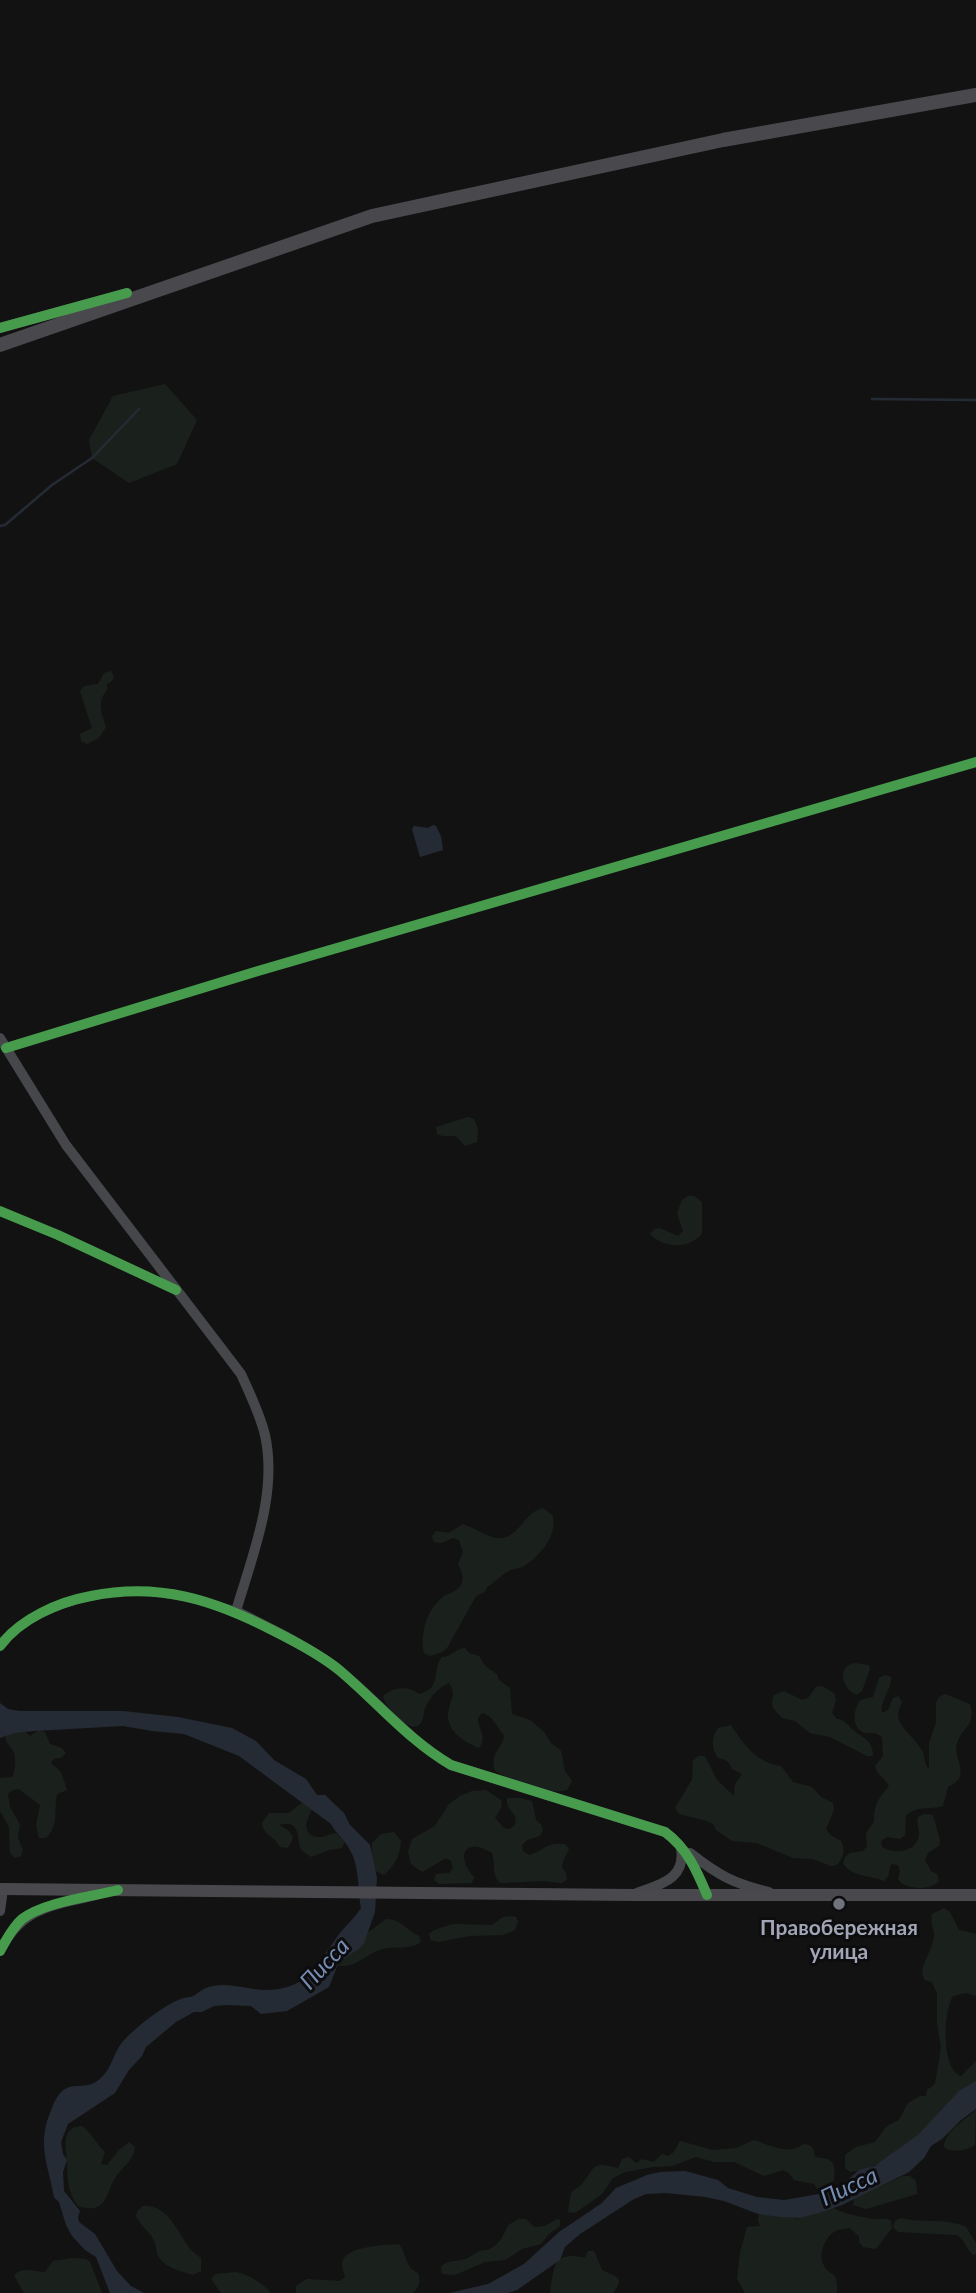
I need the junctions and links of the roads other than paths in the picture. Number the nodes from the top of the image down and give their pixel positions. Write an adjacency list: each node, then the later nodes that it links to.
1 (976, 95): 2 (highway)
2 (128, 296): 3 (street); 4 (highway); 5 (highway); 6 (highway)
3 (0, 328)
4 (0, 334)
5 (0, 345)
6 (0, 350)
7 (976, 762): 8 (street)
8 (3, 1043): 10 (street)
9 (0, 1211): 10 (street)
10 (176, 1290): 11 (street)
11 (236, 1611): 12 (street); 13 (street)
12 (0, 1646)
13 (680, 1845): 16 (street); 17 (street); 18 (street)
14 (1, 1889): 15 (main road); 20 (street)
15 (118, 1890): 16 (main road); 21 (street)
16 (632, 1895): 17 (main road)
17 (707, 1895): 18 (main road)
18 (781, 1895): 19 (main road)
19 (976, 1895)
20 (0, 1911)
21 (0, 1951)

